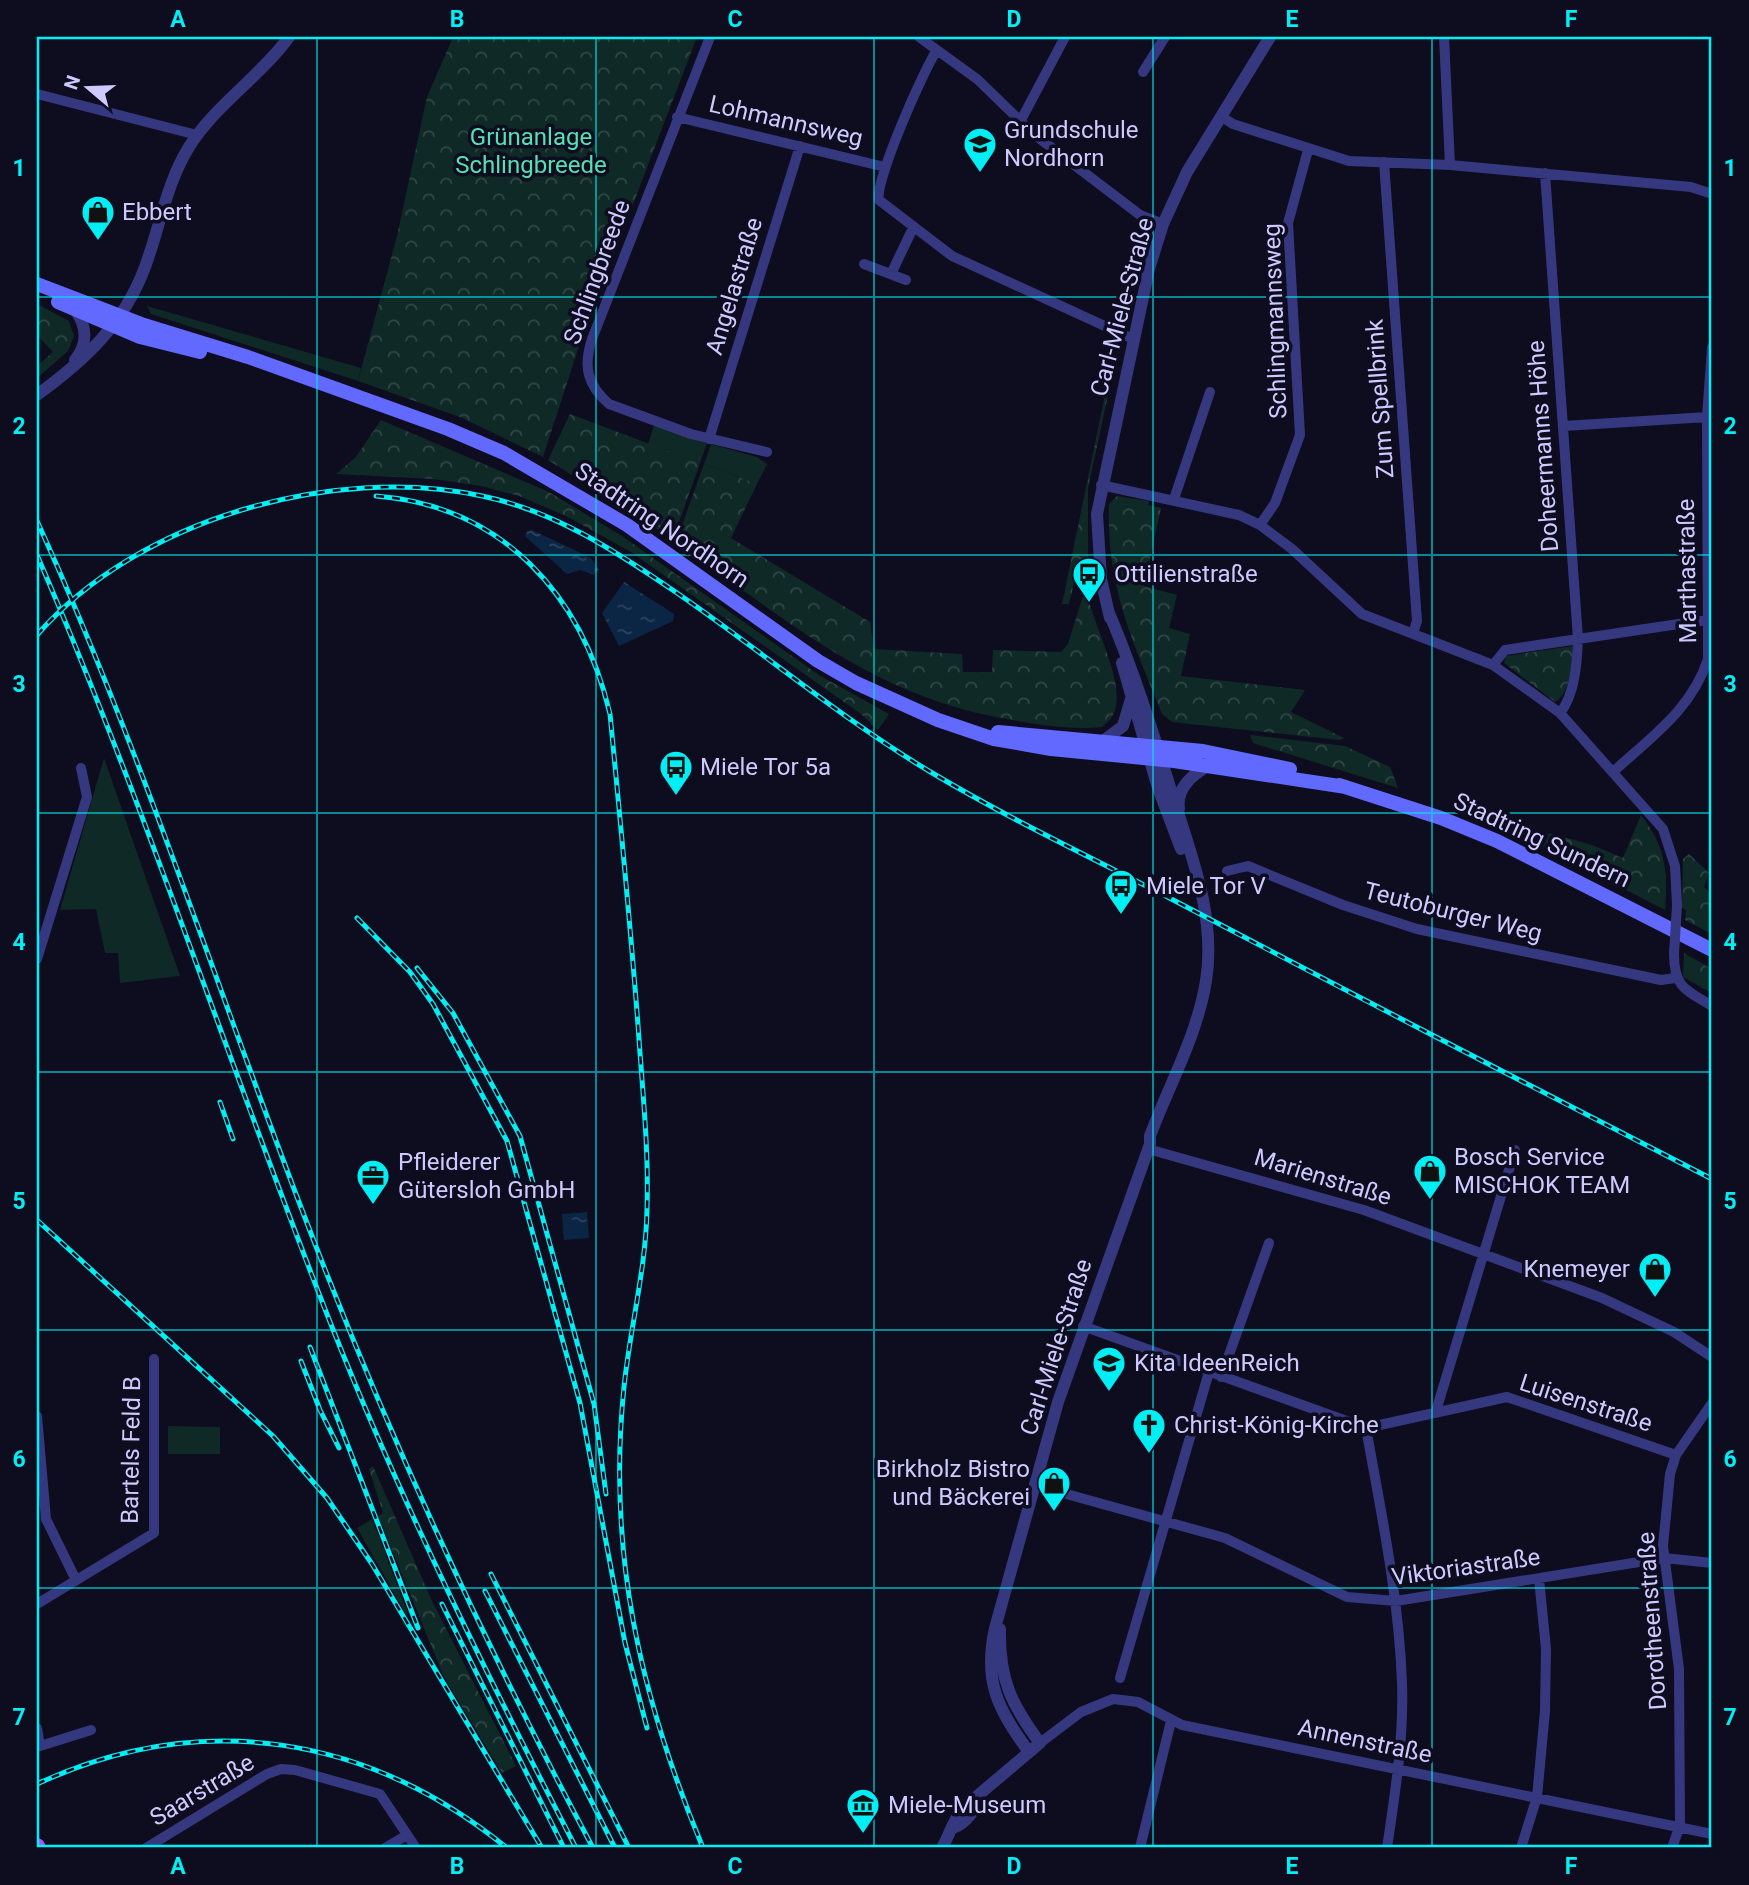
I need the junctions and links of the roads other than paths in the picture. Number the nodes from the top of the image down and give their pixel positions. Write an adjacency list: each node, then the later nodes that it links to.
1 (289, 37): 14 (street)
2 (710, 37): 11 (street, Schlingbreede)
3 (919, 37): 8 (street)
4 (1065, 37): 13 (street)
5 (1165, 37): 9 (street)
6 (1270, 37): 12 (street, Carl-Miele-Straße)
7 (1444, 37): 18 (street)
8 (937, 50): 13 (street); 19 (street, Lohmannsweg)
9 (1143, 72)
10 (37, 94): 14 (street)
11 (677, 117): 15 (street, Lohmannsweg); 38 (street, Schlingbreede)
12 (1222, 117): 16 (street); 22 (street, Carl-Miele-Straße)
13 (1021, 120): 22 (street)
14 (197, 135): 30 (street)
15 (800, 146): 19 (street, Lohmannsweg); 38 (street, Angelastraße)
16 (1308, 150): 17 (street); 42 (street, Schlingmannsweg)
17 (1384, 162): 18 (street); 45 (street, Zum Spellbrink)
18 (1450, 165): 20 (street)
19 (885, 167): 23 (street, Lohmannsweg)
20 (1545, 173): 21 (street); 37 (street, Doheermanns Höhe)
21 (1709, 191)
22 (1163, 223): 31 (street, Carl-Miele-Straße)
23 (913, 228): 25 (street); 31 (street, Lohmannsweg)
24 (864, 264): 25 (street)
25 (891, 274): 26 (street)
26 (906, 280)
27 (37, 284): 30 (main road, Stadtring Nordhorn)
28 (37, 292): 29 (main road, Stadtring Nordhorn)
29 (75, 310): 30 (main road, Stadtring Nordhorn); 33 (street)
30 (118, 320): 33 (street); 50 (main road, Stadtring Nordhorn)
31 (1133, 339): 40 (street, Carl-Miele-Straße)
32 (1712, 347): 36 (street, Marthastraße)
33 (59, 379): 35 (street)
34 (1210, 392): 41 (street)
35 (37, 395)
36 (1707, 417): 37 (street); 44 (street, Marthastraße)
37 (1563, 426): 46 (street, Doheermanns Höhe)
38 (709, 439): 39 (street, Schlingbreede)
39 (767, 452)
40 (1101, 485): 41 (street); 43 (street, Carl-Miele-Straße)
41 (1174, 499): 42 (street)
42 (1260, 525): 45 (street)
43 (1109, 613): 48 (street, Carl-Miele-Straße); 52 (street, Carl-Miele-Straße)
44 (1711, 619): 46 (street); 55 (street, Marthastraße)
45 (1413, 633): 47 (street)
46 (1578, 639): 47 (street); 49 (street, Doheermanns Höhe)
47 (1493, 665): 49 (street)
48 (1132, 695): 51 (street); 52 (street, Carl-Miele-Straße)
49 (1560, 713): 55 (street)
50 (969, 730): 51 (main road, Stadtring Nordhorn); 52 (main road, Stadtring Nordhorn)
51 (1103, 741): 52 (main road, Stadtring Nordhorn)
52 (1155, 753): 53 (main road, Stadtring Sundern); 56 (main road, Stadtring Sundern); 57 (street, Carl-Miele-Straße); 59 (street, Carl-Miele-Straße)
53 (1209, 765): 56 (main road, Stadtring Sundern); 57 (street)
54 (81, 768): 61 (street)
55 (1613, 772): 62 (street, bridge)
56 (1346, 787): 60 (main road, Stadtring Sundern)
57 (1181, 820): 59 (street, Carl-Miele-Straße)
58 (1227, 871): 62 (street, Teutoburger Weg)
59 (1204, 909): 64 (street, Carl-Miele-Straße)
60 (1712, 950)
61 (37, 959)
62 (1675, 978): 63 (street)
63 (1712, 1006)
64 (1149, 1146): 67 (street, Marienstraße); 68 (street, Carl-Miele-Straße)
65 (1515, 1150): 67 (street)
66 (1269, 1243): 72 (street)
67 (1482, 1253): 69 (street, Marienstraße); 74 (street)
68 (1083, 1326): 71 (street); 78 (street, Carl-Miele-Straße)
69 (1712, 1357)
70 (154, 1359): 84 (street, Bartels Feld B)
71 (1209, 1372): 72 (street); 80 (street)
72 (1221, 1377): 76 (street)
73 (1712, 1403): 77 (street, Dorotheenstraße)
74 (1436, 1411): 76 (street, Luisenstraße); 77 (street, Luisenstraße)
75 (37, 1416): 79 (street)
76 (1366, 1428): 85 (street)
77 (1676, 1455): 81 (street, Dorotheenstraße)
78 (1034, 1485): 80 (street, Viktoriastraße); 87 (street, Carl-Miele-Straße)
79 (40, 1494): 84 (street)
80 (1166, 1521): 85 (street, Viktoriastraße); 88 (street)
81 (1664, 1558): 82 (street, Viktoriastraße); 83 (street, Viktoriastraße); 97 (street, Dorotheenstraße)
82 (1712, 1563)
83 (1539, 1578): 85 (street, Viktoriastraße); 96 (street)
84 (76, 1580): 86 (street, Bartels Feld B)
85 (1396, 1601): 95 (street)
86 (37, 1604)
87 (1002, 1608): 92 (street, Carl-Miele-Straße); 94 (street, Carl-Miele-Straße)
88 (1121, 1678)
89 (1171, 1721): 92 (street, Annenstraße); 95 (street, Annenstraße); 100 (street)
90 (37, 1728): 93 (street)
91 (92, 1730): 93 (street)
92 (1040, 1743): 94 (street, Annenstraße)
93 (39, 1746)
94 (1029, 1752): 104 (street)
95 (1399, 1770): 96 (street, Annenstraße); 105 (street)
96 (1537, 1797): 97 (street, Annenstraße); 106 (street)
97 (1680, 1825): 98 (street, Annenstraße); 107 (street, Dorotheenstraße)
98 (1712, 1834)
99 (407, 1835): 101 (street, Saarstraße); 102 (street); 103 (street, Saarstraße)
100 (1144, 1847)
101 (146, 1848)
102 (385, 1848)
103 (416, 1848)
104 (942, 1848)
105 (1387, 1848)
106 (1521, 1848)
107 (1672, 1848)

